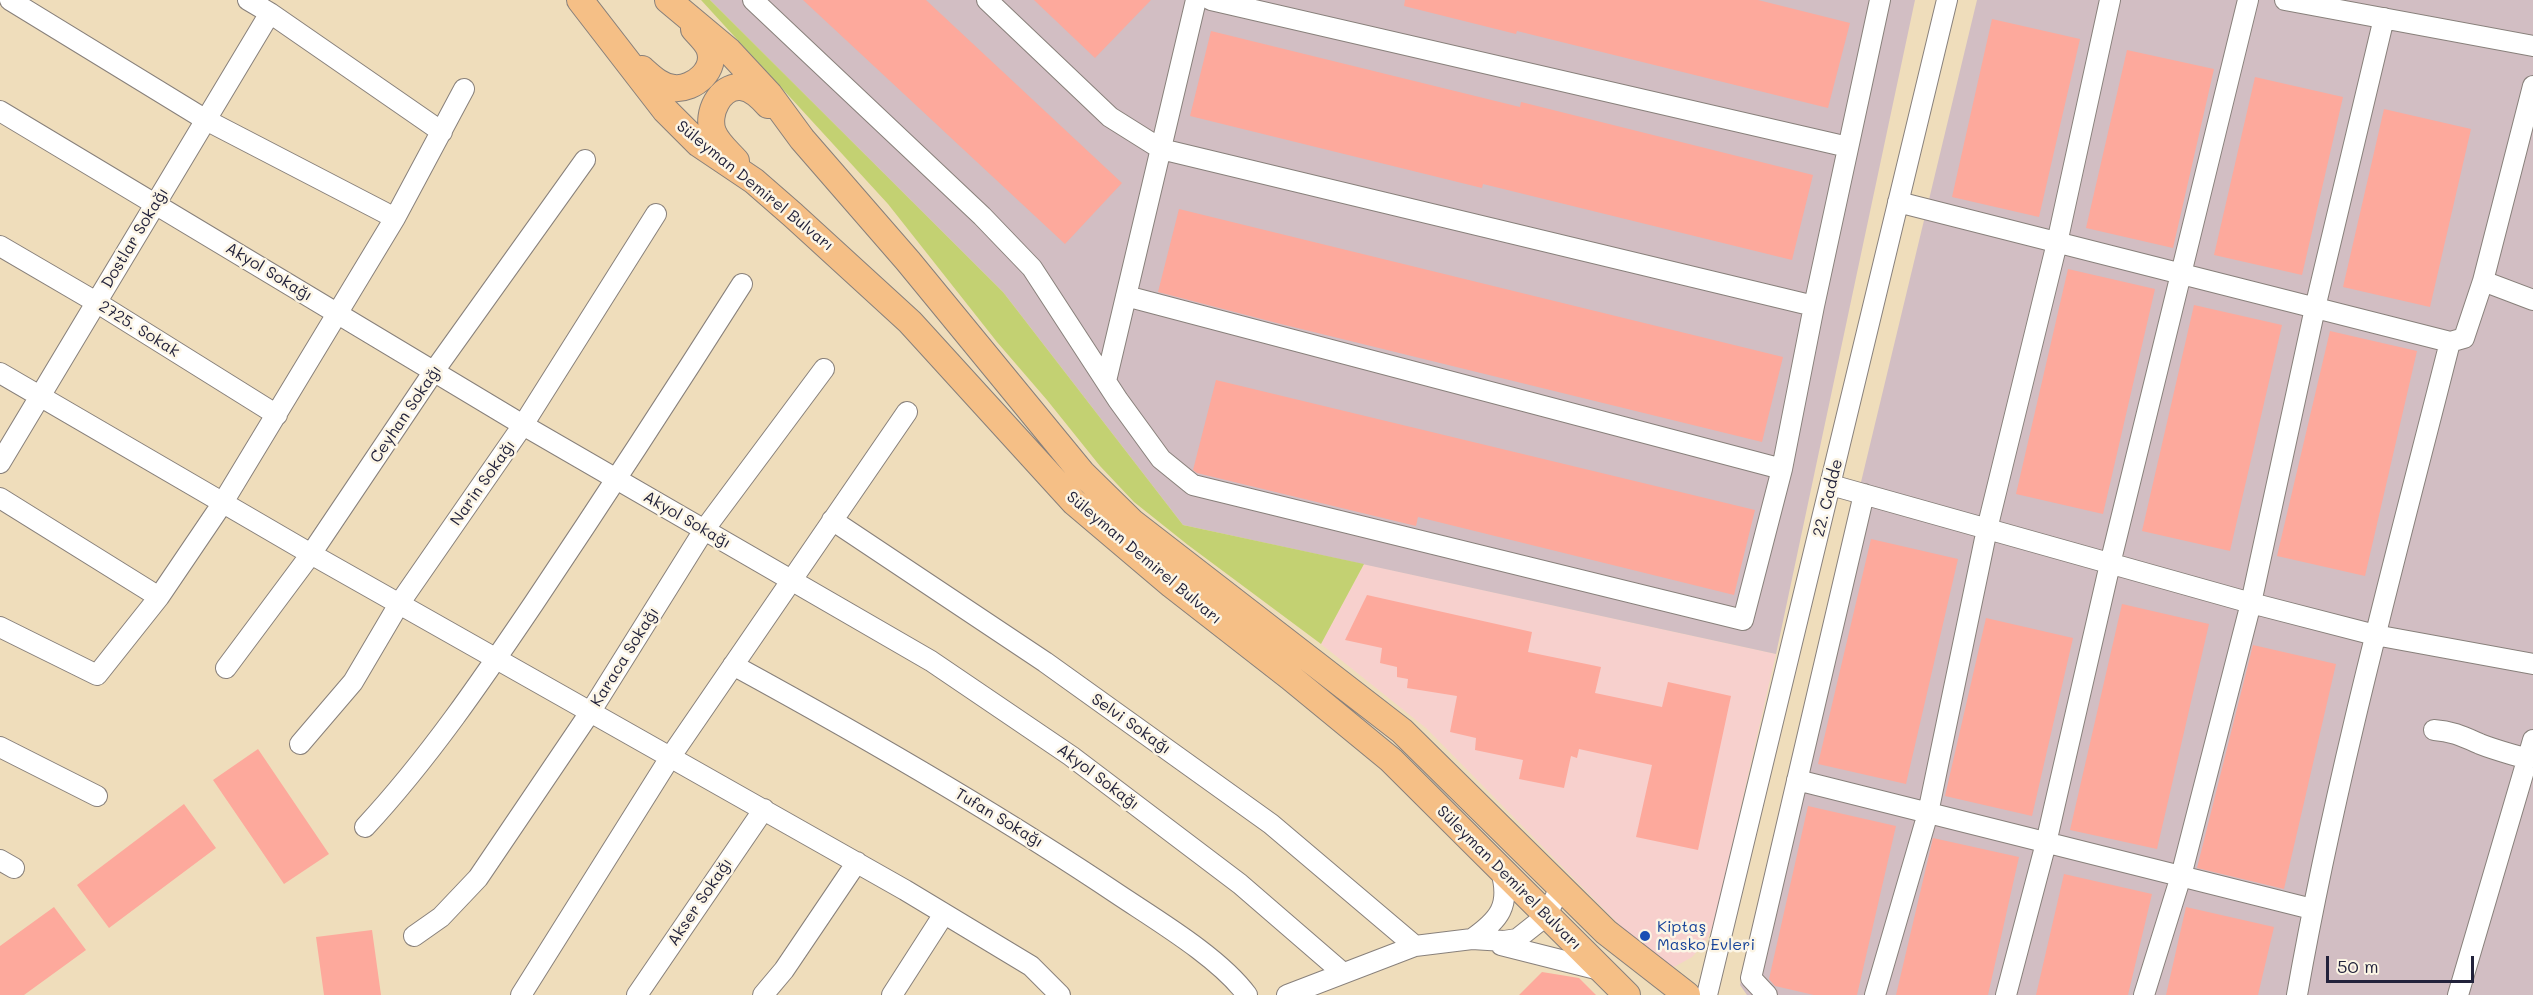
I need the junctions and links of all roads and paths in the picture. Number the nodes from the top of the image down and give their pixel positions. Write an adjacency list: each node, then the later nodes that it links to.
1 (10, 0): 21 (street)
2 (248, 0): 14 (street)
3 (580, 0): 17 (main road, Süleyman Demirel Bulvarı)
4 (753, 0): 47 (street)
5 (987, 0): 25 (street)
6 (1196, 0): 25 (street)
7 (1210, 0): 24 (street)
8 (1880, 0): 24 (street)
9 (1947, 0): 28 (street, 22. Cadde)
10 (2110, 0): 32 (street)
11 (2248, 0): 34 (street)
12 (2285, 0): 15 (street)
13 (670, 2): 17 (main road); 23 (main road, Süleyman Demirel Bulvarı)
14 (270, 13): 21 (street, Dostlar Sokağı); 22 (street)
15 (2384, 18): 16 (street); 41 (street)
16 (2533, 46)
17 (618, 50): 27 (main road, Süleyman Demirel Bulvarı)
18 (2533, 86): 35 (street)
19 (464, 89): 22 (street)
20 (0, 111): 29 (street, Akyol Sokağı)
21 (206, 120): 29 (street, Dostlar Sokağı); 31 (street)
22 (442, 132): 31 (street)
23 (802, 139): 27 (main road); 90 (main road, Süleyman Demirel Bulvarı)
24 (1848, 147): 40 (street)
25 (1161, 149): 37 (street); 40 (street)
26 (585, 160): 45 (street, Ceyhan Sokağı)
27 (754, 182): 88 (main road, Süleyman Demirel Bulvarı)
28 (1898, 202): 32 (street); 55 (street, 22. Cadde)
29 (155, 204): 39 (street, Dostlar Sokağı); 42 (street, Akyol Sokağı)
30 (656, 214): 51 (street, Narin Sokağı)
31 (395, 218): 42 (street)
32 (2057, 243): 34 (street); 60 (street)
33 (0, 246): 39 (street, 2725. Sokak)
34 (2182, 274): 41 (street); 63 (street)
35 (2483, 281): 38 (street); 43 (street)
36 (742, 284): 54 (street)
37 (1126, 296): 47 (street); 53 (street)
38 (2533, 300)
39 (96, 302): 48 (street, Dostlar Sokağı); 50 (street, 2725. Sokak)
40 (1814, 306): 53 (street)
41 (2315, 308): 43 (street); 66 (street)
42 (338, 314): 45 (street, Akyol Sokağı); 50 (street)
43 (2450, 342): 69 (street)
44 (824, 369): 61 (street, Karaca Sokağı)
45 (434, 371): 51 (street, Akyol Sokağı); 62 (street, Ceyhan Sokağı)
46 (0, 373): 48 (street)
47 (1106, 381): 53 (street)
48 (40, 397): 52 (street, Dostlar Sokağı); 58 (street)
49 (907, 412): 59 (street)
50 (277, 415): 58 (street)
51 (523, 425): 54 (street, Akyol Sokağı); 67 (street, Narin Sokağı)
52 (0, 463)
53 (1782, 469)
54 (618, 480): 61 (street, Akyol Sokağı); 70 (street)
55 (1831, 485): 56 (street); 108 (street, 22. Cadde)
56 (1864, 494): 60 (street); 81 (street)
57 (0, 498): 65 (street)
58 (222, 504): 62 (street); 65 (street)
59 (832, 520): 64 (street); 96 (street, Selvi Sokağı)
60 (1987, 529): 63 (street); 84 (street)
61 (704, 530): 64 (street, Akyol Sokağı); 74 (street, Karaca Sokağı)
62 (311, 554): 67 (street); 73 (street, Ceyhan Sokağı)
63 (2110, 564): 66 (street); 86 (street)
64 (791, 581): 72 (street); 98 (street, Akyol Sokağı)
65 (159, 597): 68 (street)
66 (2251, 603): 69 (street); 89 (street)
67 (399, 604): 70 (street); 77 (street, Narin Sokağı)
68 (0, 627)
69 (2375, 635): 71 (street); 91 (street)
70 (496, 658): 74 (street); 85 (street)
71 (2533, 664)
72 (733, 665): 79 (street); 104 (street, Tufan Sokağı)
73 (226, 668)
74 (591, 711): 79 (street); 94 (street, Karaca Sokağı)
75 (2434, 730): 80 (street)
76 (2533, 740): 80 (street)
77 (300, 744)
78 (0, 747): 82 (street)
79 (670, 756): 83 (street); 99 (street)
80 (2526, 759): 114 (street)
81 (1797, 780): 84 (street); 109 (street)
82 (97, 796)
83 (764, 809): 87 (street); 100 (street, Akser Sokağı)
84 (1928, 813): 86 (street); 110 (street)
85 (365, 826)
86 (2046, 843): 89 (street); 111 (street)
87 (857, 862): 92 (street); 101 (street)
88 (1502, 871): 93 (main road, Süleyman Demirel Bulvarı); 95 (street)
89 (2181, 876): 91 (street); 112 (street)
90 (1560, 888): 93 (street); 107 (main road, Süleyman Demirel Bulvarı)
91 (2312, 909): 113 (street)
92 (944, 914): 102 (street); 103 (street)
93 (1546, 916): 95 (street); 97 (main road, Süleyman Demirel Bulvarı)
94 (414, 936)
95 (1472, 939): 96 (street); 97 (street)
96 (1415, 946): 98 (street)
97 (1601, 970): 106 (main road, Süleyman Demirel Bulvarı)
98 (1343, 973): 105 (street)
99 (521, 995)
100 (637, 995)
101 (763, 995)
102 (891, 995)
103 (1060, 995)
104 (1248, 995)
105 (1287, 995)
106 (1627, 995)
107 (1687, 995)
108 (1707, 995)
109 (1767, 995)
110 (1875, 995)
111 (2006, 995)
112 (2144, 995)
113 (2296, 995)
114 (2458, 995)

